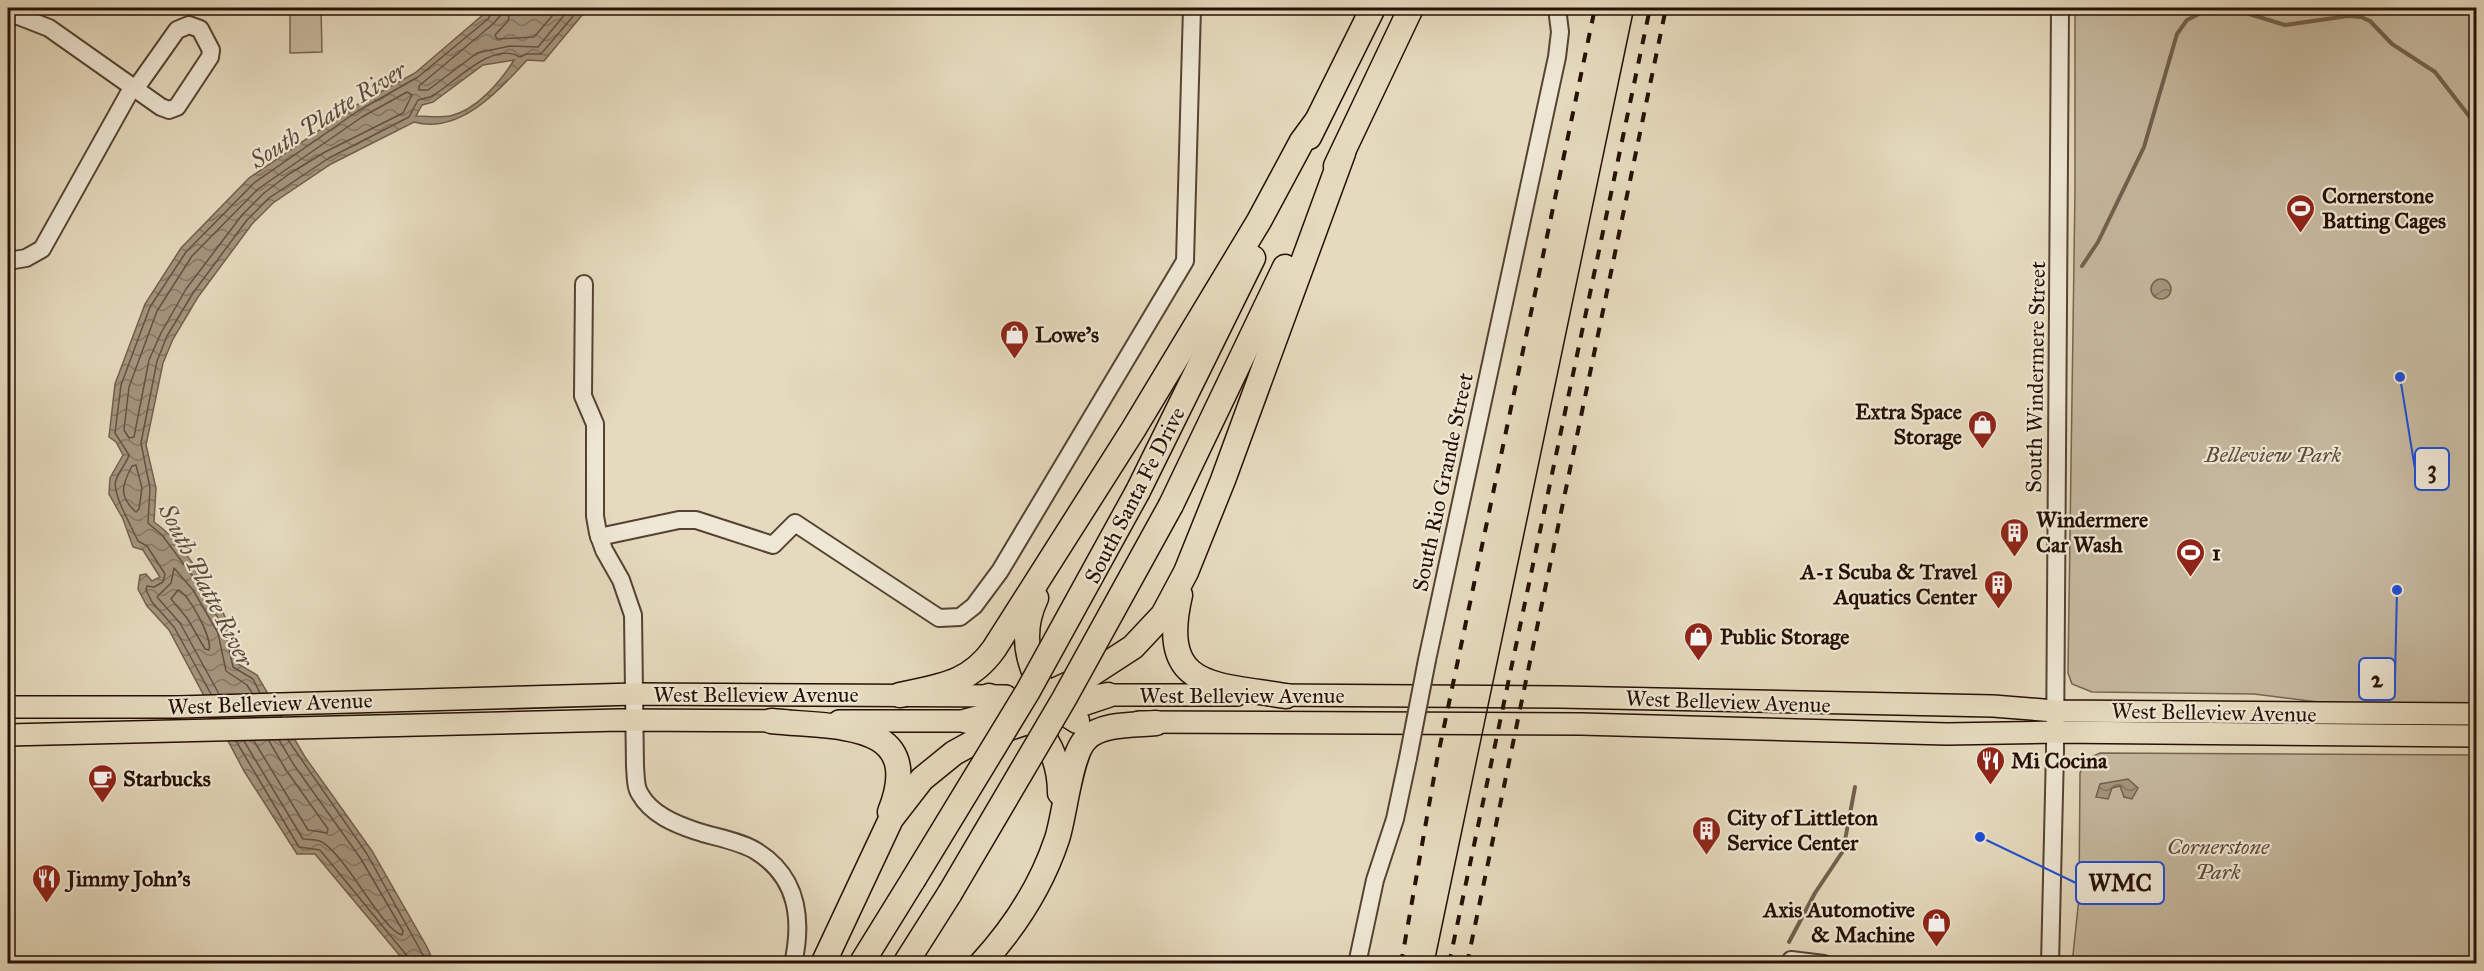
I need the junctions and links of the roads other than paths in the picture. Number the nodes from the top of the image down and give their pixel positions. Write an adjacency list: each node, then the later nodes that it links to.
1 (1192, 8): 12 (street)
2 (1373, 8): 8 (highway, South Santa Fe Drive)
3 (1411, 8): 9 (highway, South Santa Fe Drive)
4 (1558, 8): 40 (street, South Rio Grande Street, bridge)
5 (2060, 8): 22 (street, South Windermere Street)
6 (8, 12): 7 (street)
7 (135, 87): 7 (street); 10 (street)
8 (1316, 122): 13 (highway); 37 (highway, South Santa Fe Drive, bridge)
9 (1343, 153): 14 (highway); 38 (highway, South Santa Fe Drive, bridge)
10 (8, 261)
11 (584, 284): 12 (street)
12 (599, 537): 15 (street)
13 (1057, 552): 17 (highway); 21 (highway)
14 (1185, 573): 19 (highway); 21 (highway)
15 (635, 694): 17 (main road, West Belleview Avenue); 20 (main road, West Belleview Avenue); 25 (street)
16 (1108, 694): 19 (main road, West Belleview Avenue); 21 (highway)
17 (900, 695): 18 (main road, West Belleview Avenue)
18 (990, 696): 21 (main road, West Belleview Avenue); 23 (highway)
19 (1286, 696): 22 (main road, West Belleview Avenue)
20 (8, 707)
21 (1061, 709): 23 (highway); 23 (main road, West Belleview Avenue); 28 (main road, West Belleview Avenue)
22 (2055, 711): 24 (main road, West Belleview Avenue); 29 (street, South Windermere Street)
23 (1024, 714): 27 (highway); 32 (highway); 33 (highway)
24 (2476, 714)
25 (635, 720): 26 (main road, West Belleview Avenue); 30 (main road, West Belleview Avenue); 35 (street)
26 (771, 721): 27 (main road, West Belleview Avenue); 32 (highway)
27 (967, 721)
28 (1156, 723): 29 (main road, West Belleview Avenue); 33 (highway)
29 (2055, 732): 31 (main road, West Belleview Avenue); 42 (street, South Windermere Street)
30 (8, 735)
31 (2476, 736)
32 (872, 857): 36 (highway)
33 (1006, 934): 39 (highway)
34 (1790, 962): 41 (street)
35 (794, 963)
36 (823, 963)
37 (861, 963)
38 (905, 963)
39 (981, 963)
40 (1357, 963)
41 (1824, 963)
42 (2050, 963)

